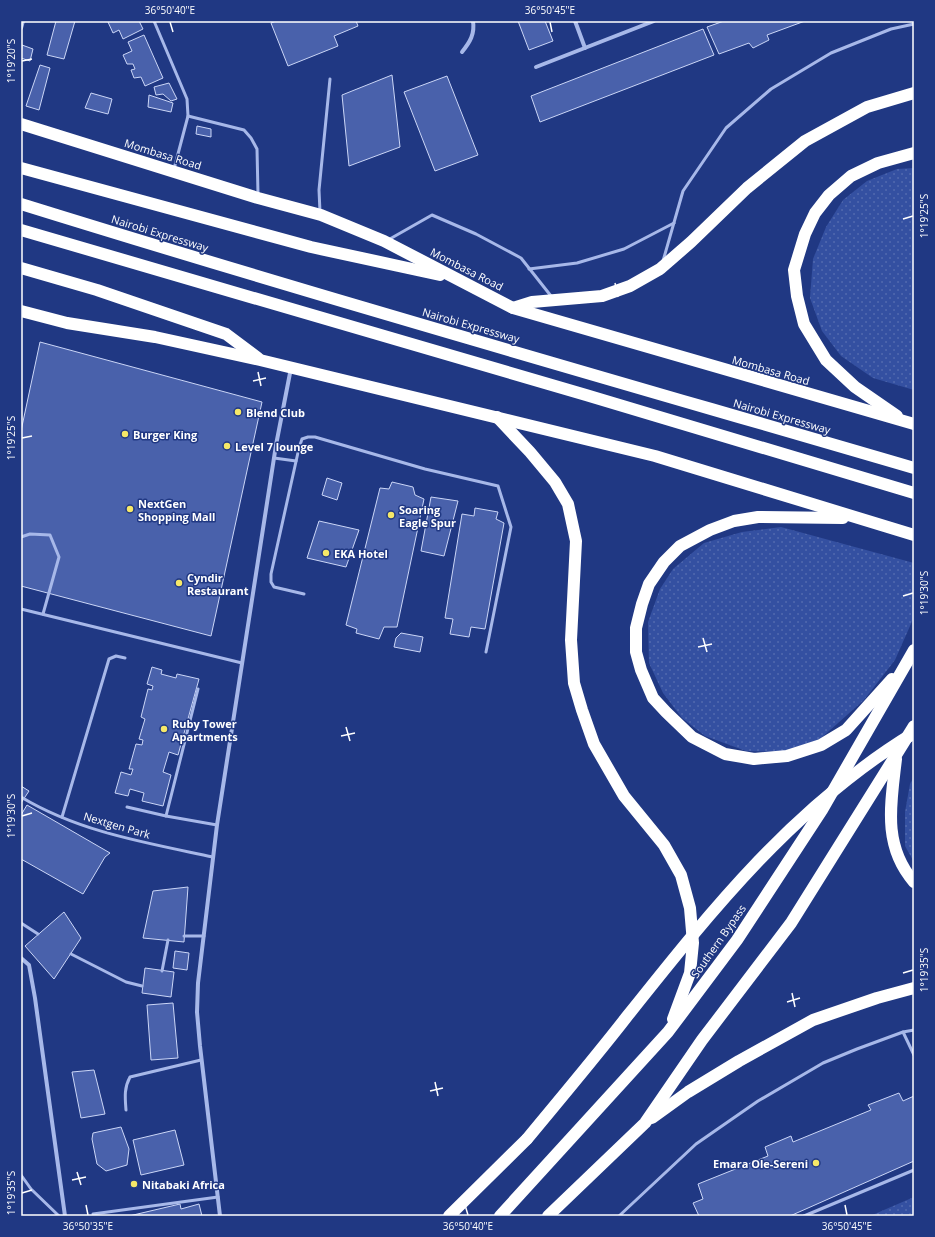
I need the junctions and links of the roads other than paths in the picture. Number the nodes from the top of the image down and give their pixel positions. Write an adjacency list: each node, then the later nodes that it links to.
1 (23, 21): 7 (street)
2 (154, 21): 13 (lane)
3 (473, 21): 9 (street)
4 (575, 21): 8 (street)
5 (654, 21): 8 (street)
6 (914, 24): 21 (lane)
7 (21, 28)
8 (585, 48): 10 (street)
9 (462, 52)
10 (536, 67)
11 (330, 79): 20 (lane)
12 (914, 93): 26 (highway)
13 (188, 116): 17 (lane); 18 (lane)
14 (21, 124): 17 (highway, Mombasa Road)
15 (914, 153): 34 (highway)
16 (21, 168): 27 (highway)
17 (173, 171): 18 (highway, Mombasa Road)
18 (258, 198): 20 (highway, Mombasa Road)
19 (21, 204): 39 (highway, Nairobi Expressway)
20 (320, 216): 23 (highway, Mombasa Road)
21 (674, 223): 25 (lane); 26 (lane)
22 (21, 230): 40 (highway)
23 (384, 241): 25 (lane); 27 (highway, Mombasa Road)
24 (21, 268): 31 (highway)
25 (529, 269): 28 (lane)
26 (660, 269): 28 (highway)
27 (458, 279): 29 (highway, Mombasa Road)
28 (555, 300): 29 (highway)
29 (513, 308): 34 (highway, Mombasa Road)
30 (21, 311): 31 (highway)
31 (260, 360): 32 (highway)
32 (291, 368): 33 (highway); 35 (street)
33 (497, 417): 41 (highway); 73 (highway)
34 (910, 423)
35 (276, 445): 36 (lane); 37 (street)
36 (299, 448): 38 (lane); 47 (lane)
37 (274, 458): 38 (lane); 50 (street)
38 (296, 461): 44 (lane)
39 (914, 468)
40 (914, 493)
41 (856, 518): 42 (highway); 48 (highway)
42 (914, 535)
43 (21, 537): 46 (lane)
44 (304, 594)
45 (21, 609): 46 (lane)
46 (43, 614): 50 (lane)
47 (486, 652)
48 (911, 656): 73 (highway, Southern Bypass)
49 (125, 658): 58 (lane)
50 (242, 664): 59 (street)
51 (198, 689): 57 (lane)
52 (914, 726): 54 (highway)
53 (914, 733): 86 (highway, bridge)
54 (896, 756): 61 (highway); 78 (highway)
55 (21, 797): 58 (lane, Nextgen Park)
56 (127, 806): 57 (lane)
57 (166, 816): 59 (lane)
58 (62, 817): 60 (lane, Nextgen Park)
59 (217, 826): 60 (street)
60 (213, 857): 65 (street)
61 (914, 882)
62 (21, 923): 63 (lane)
63 (38, 934)
64 (184, 936): 65 (lane)
65 (204, 936): 76 (street)
66 (168, 940): 69 (lane)
67 (71, 954): 70 (lane)
68 (21, 958): 84 (street)
69 (162, 971)
70 (142, 986)
71 (914, 988): 78 (highway)
72 (914, 1030): 74 (lane)
73 (668, 1032): 87 (highway, Southern Bypass)
74 (903, 1032): 75 (lane); 89 (lane)
75 (914, 1055)
76 (201, 1060): 77 (lane); 81 (street)
77 (126, 1110)
78 (645, 1123): 88 (highway)
79 (914, 1170): 90 (lane)
80 (21, 1175): 83 (lane)
81 (218, 1197): 82 (lane); 85 (street)
82 (92, 1214)
83 (59, 1216)
84 (65, 1216)
85 (220, 1216)
86 (449, 1216)
87 (500, 1216)
88 (548, 1216)
89 (619, 1216)
90 (804, 1216)

